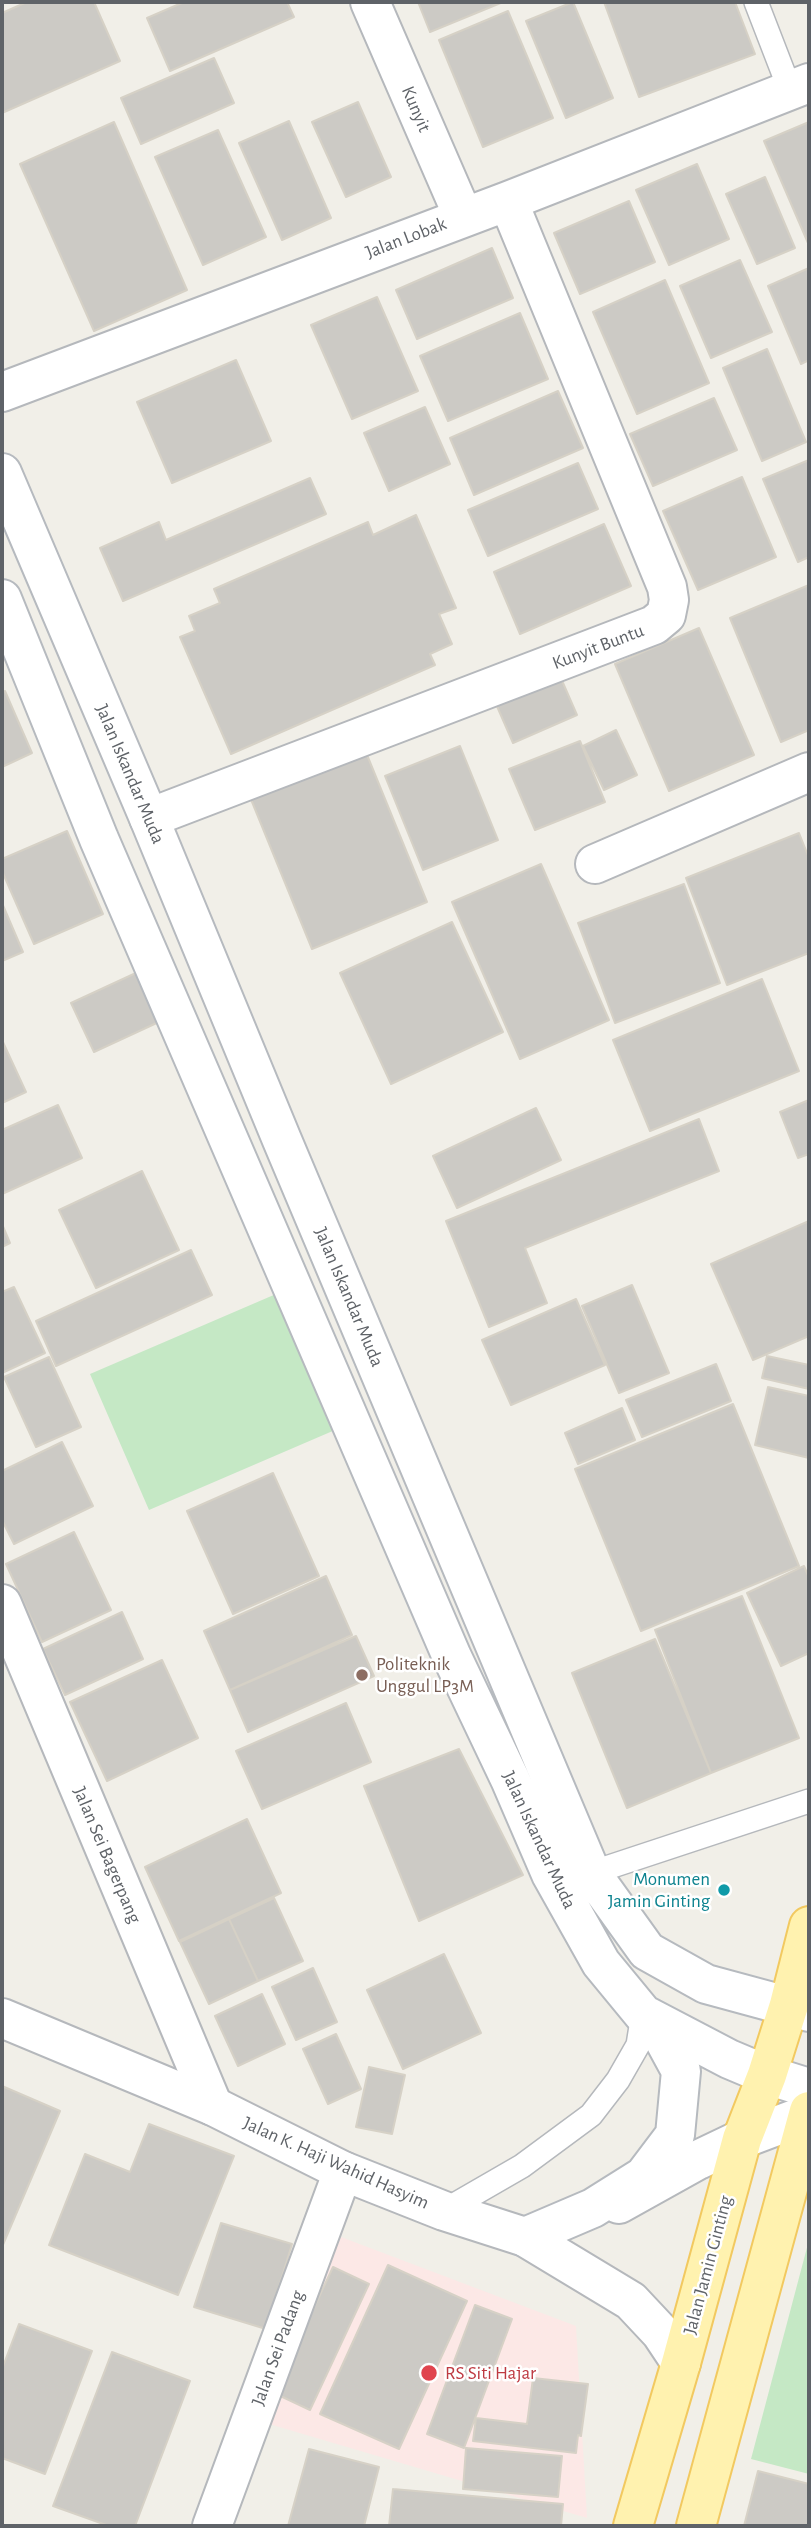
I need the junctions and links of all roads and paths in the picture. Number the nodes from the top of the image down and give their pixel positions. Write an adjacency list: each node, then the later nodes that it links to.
1 (370, 2): 5 (street, Kunyit)
2 (756, 2): 3 (lane)
3 (799, 87): 4 (street, Jalan Lobak)
4 (508, 201): 5 (street, Jalan Lobak); 10 (street, Kunyit Buntu)
5 (463, 216): 6 (street, Jalan Lobak)
6 (2, 392)
7 (2, 473): 10 (street, Jalan Iskandar Muda)
8 (2, 599): 13 (street, Jalan Iskandar Muda)
9 (809, 772): 11 (street)
10 (149, 818): 12 (street, Jalan Iskandar Muda)
11 (595, 864)
12 (212, 970): 13 (street); 16 (street, Jalan Iskandar Muda)
13 (167, 993): 19 (street, Jalan Iskandar Muda)
14 (2, 1605): 23 (street, Jalan Sei Bagerpang)
15 (809, 1801): 16 (lane)
16 (591, 1873): 18 (street, Jalan Iskandar Muda)
17 (809, 1926): 18 (main road, Jalan Jamin Ginting)
18 (799, 2008): 21 (main road, Jalan Jamin Ginting)
19 (643, 2014): 21 (street, Jalan Iskandar Muda); 26 (lane); 27 (street)
20 (2, 2018): 23 (street, Jalan K. Haji Wahid Hasyim)
21 (767, 2075): 22 (street, Jalan Iskandar Muda); 24 (main road, Jalan Jamin Ginting)
22 (809, 2104): 24 (street); 31 (main road)
23 (213, 2106): 25 (street, Jalan K. Haji Wahid Hasyim)
24 (742, 2139): 27 (street); 28 (main road, Jalan Jamin Ginting)
25 (343, 2171): 26 (street, Jalan K. Haji Wahid Hasyim); 29 (street, Jalan Sei Padang)
26 (444, 2211): 27 (street, Jalan K. Haji Wahid Hasyim)
27 (525, 2237): 28 (street, Jalan K. Haji Wahid Hasyim)
28 (681, 2362): 30 (main road, Jalan Jamin Ginting)
29 (212, 2526)
30 (633, 2526)
31 (696, 2526)

